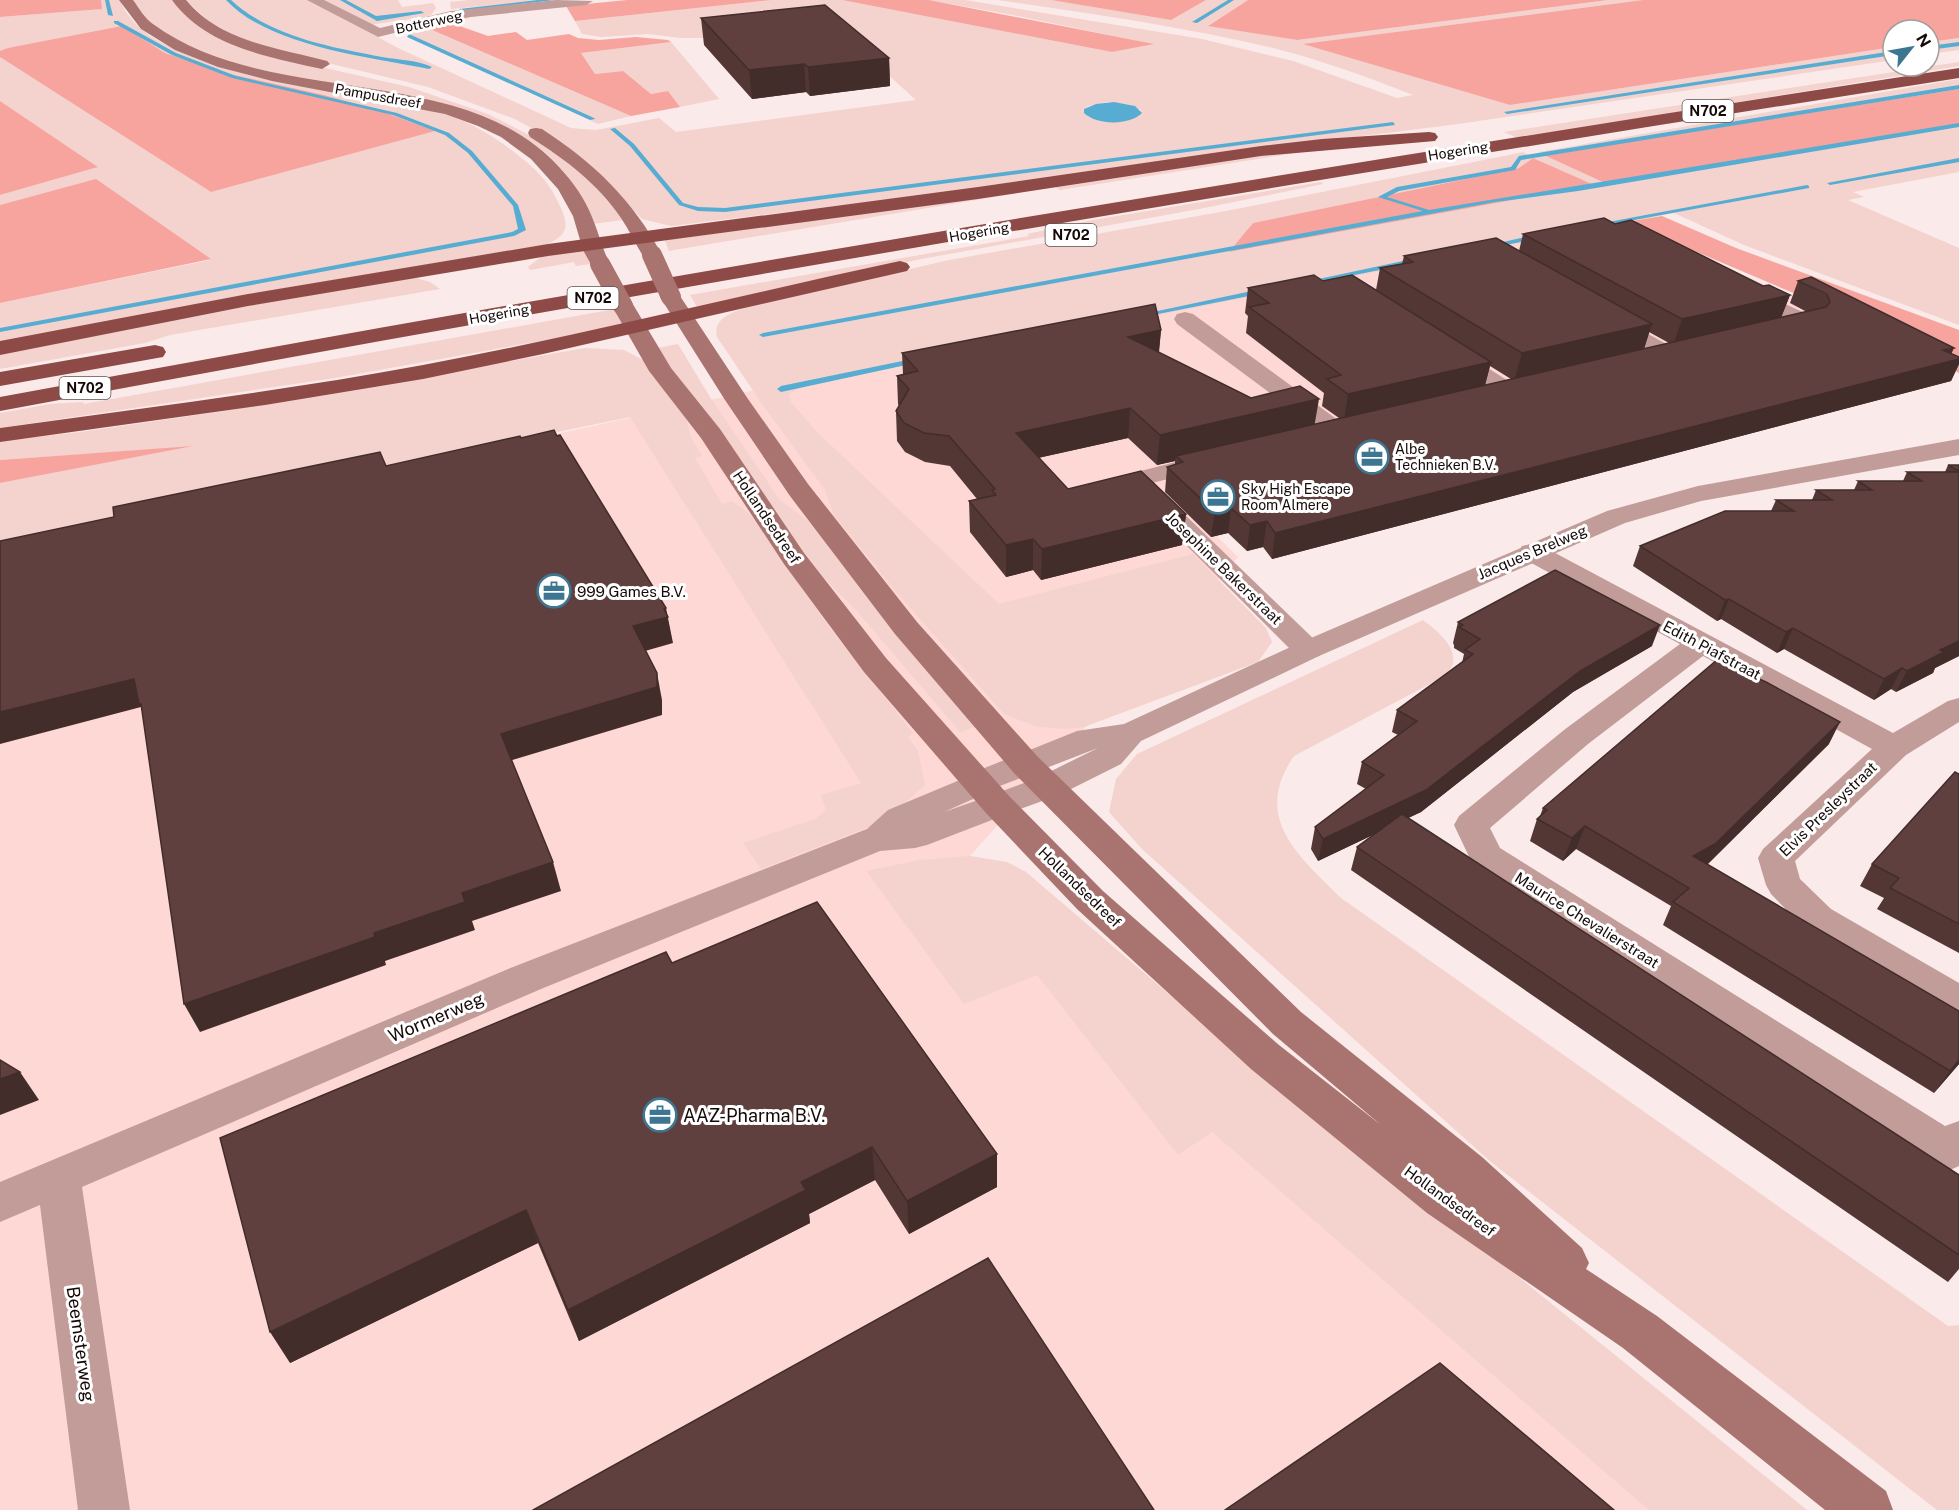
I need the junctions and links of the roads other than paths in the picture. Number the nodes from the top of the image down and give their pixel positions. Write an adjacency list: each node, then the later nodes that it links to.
1 (126, 0): 10 (main road, Pampusdreef)
2 (179, 0): 5 (main road, Pampusdreef)
3 (314, 0): 4 (street, Botterweg)
4 (586, 1)
5 (336, 67)
6 (1959, 73): 8 (highway, Hogering / N702)
7 (418, 86): 11 (main road, Pampusdreef)
8 (1452, 144): 9 (highway, Hogering / N702); 11 (highway, N702); 12 (highway, N702); 29 (highway, Hogering / N702)
9 (926, 220)
10 (589, 244): 11 (highway, N702); 15 (main road, Pampusdreef); 25 (highway, N702)
11 (648, 246): 17 (main road, Pampusdreef, bridge)
12 (956, 256)
13 (676, 262): 15 (highway, N702)
14 (922, 263): 19 (highway, N702)
15 (593, 270): 21 (main road, Hollandsedreef, bridge)
16 (1726, 282): 22 (street)
17 (671, 297): 19 (main road, Hollandsedreef)
18 (1587, 309): 26 (street)
19 (683, 317): 21 (highway, N702); 39 (main road, Hollandsedreef)
20 (1185, 320): 31 (street)
21 (634, 328): 30 (highway, N702); 40 (main road, Hollandsedreef)
22 (1762, 334)
23 (1432, 343): 28 (street)
24 (178, 347): 27 (highway, N702)
25 (0, 348)
26 (1635, 363)
27 (0, 379)
28 (1476, 400)
29 (0, 404)
30 (0, 435)
31 (1304, 439)
32 (1959, 447): 34 (street, Jacques Brelweg)
33 (1236, 456): 36 (street, Josephine Bakerstraat)
34 (1532, 552): 35 (street, Edith Piafstraat); 36 (street, Jacques Brelweg)
35 (1700, 644): 38 (street, Edith Piafstraat); 42 (street, Maurice Chevalierstraat)
36 (1308, 650): 39 (street, Jacques Brelweg)
37 (1959, 708): 38 (street, Elvis Presleystraat)
38 (1894, 747): 41 (street, Elvis Presleystraat)
39 (1037, 776): 40 (street, Jacques Brelweg); 45 (main road, Hollandsedreef)
40 (989, 794): 43 (street, Wormerweg); 45 (main road, Hollandsedreef)
41 (1959, 1002)
42 (1959, 1139)
43 (59, 1178): 44 (street, Wormerweg); 46 (street, Beemsterweg)
44 (0, 1202)
45 (1640, 1332): 47 (main road, Hollandsedreef)
46 (104, 1510)
47 (1867, 1510)

